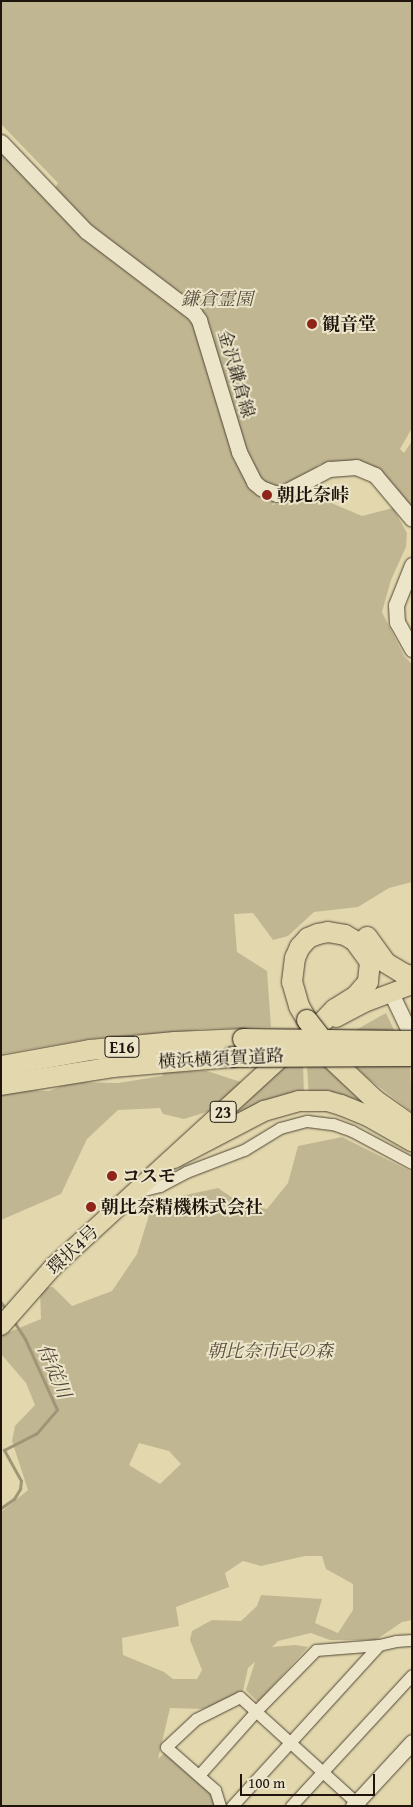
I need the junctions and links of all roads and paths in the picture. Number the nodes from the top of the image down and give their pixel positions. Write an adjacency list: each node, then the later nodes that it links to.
1 (1, 142): 2 (main road, 金沢鎌倉線)
2 (412, 519)
3 (412, 565): 4 (main road)
4 (412, 649)
5 (412, 976): 8 (highway)
6 (412, 985): 7 (main road, 環状4号 / 23)
7 (391, 993): 8 (main road, 環状4号 / 23); 9 (main road)
8 (313, 1034): 8 (highway); 13 (highway); 14 (highway); 16 (main road, 環状4号 / 23)
9 (412, 1039): 11 (highway, 横浜横須賀道路 / E16, bridge)
10 (412, 1056): 12 (highway, 横浜横須賀道路 / E16, bridge)
11 (1, 1066)
12 (1, 1085)
13 (412, 1116)
14 (412, 1126)
15 (412, 1141): 16 (highway)
16 (174, 1158): 18 (main road, 環状4号 / 23)
17 (412, 1163): 18 (street)
18 (136, 1192): 19 (main road, 環状4号 / 23)
19 (1, 1326)
20 (412, 1640): 21 (street)
21 (379, 1645): 23 (street); 24 (street)
22 (412, 1675): 26 (street)
23 (256, 1711): 24 (street); 27 (street); 27 (street)
24 (291, 1742): 26 (street); 30 (street)
25 (412, 1742): 28 (main road)
26 (323, 1771): 28 (street); 31 (street)
27 (199, 1775): 29 (street)
28 (356, 1805)
29 (220, 1806)
30 (232, 1806)
31 (291, 1806)

